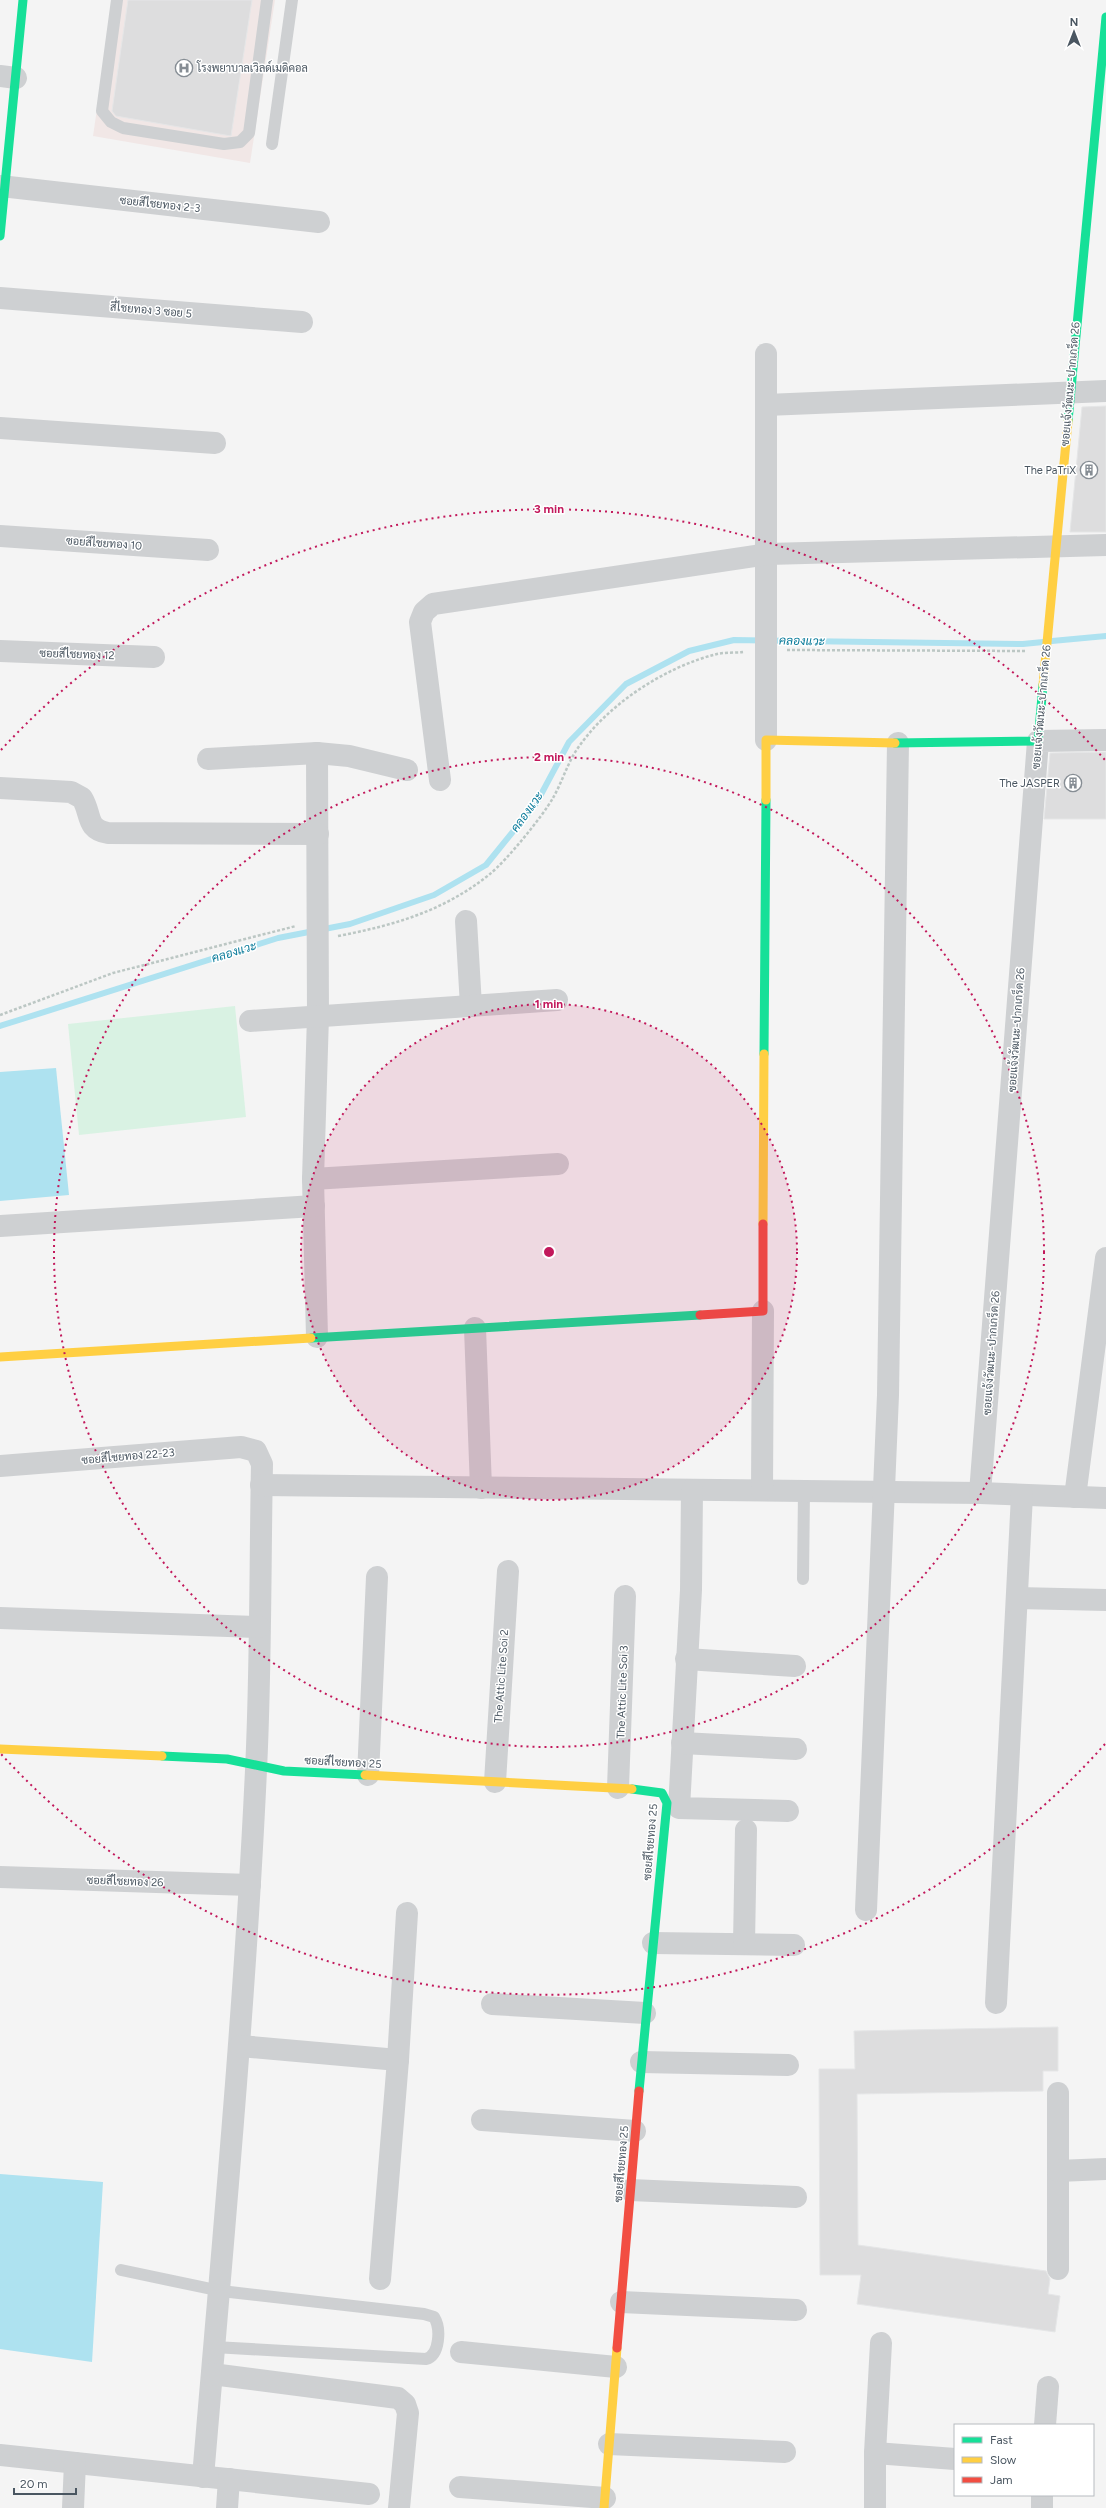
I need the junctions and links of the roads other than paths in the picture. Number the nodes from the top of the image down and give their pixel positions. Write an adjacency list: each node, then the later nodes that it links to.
1 (23, 0): 6 (street)
2 (117, 0): 3 (lane)
3 (267, 0)
4 (292, 0): 7 (lane)
5 (1106, 17): 15 (street, ซอยแจ้งวัฒนะ-ปากเกร็ด 26)
6 (8, 77): 8 (street)
7 (272, 144)
8 (3, 187): 9 (street, ซอยสีไชยทอง 2-3); 10 (street)
9 (319, 222)
10 (0, 236)
11 (0, 298): 12 (street, สี่ไชยทอง 3 ซอย 5)
12 (302, 322)
13 (766, 354): 16 (street)
14 (1106, 391): 15 (street)
15 (1070, 393): 16 (street); 20 (street, ซอยแจ้งวัฒนะ-ปากเกร็ด 26)
16 (766, 405): 23 (street)
17 (0, 428): 18 (street)
18 (215, 443)
19 (0, 536): 22 (street, ซอยสีไชยทอง 10)
20 (1055, 545): 21 (street); 23 (street); 28 (street, ซอยแจ้งวัฒนะ-ปากเกร็ด 26)
21 (1106, 545)
22 (208, 550)
23 (768, 554): 26 (street); 33 (street)
24 (0, 651): 25 (street, ซอยสีไชยทอง 12)
25 (154, 657)
26 (766, 740): 29 (street); 46 (street)
27 (1106, 740): 28 (street)
28 (1038, 741): 29 (street); 57 (street, ซอยแจ้งวัฒนะ-ปากเกร็ด 26)
29 (898, 743): 56 (street)
30 (317, 753): 31 (street); 32 (street); 35 (street)
31 (208, 759)
32 (407, 770)
33 (440, 780)
34 (0, 788): 35 (street)
35 (318, 834): 39 (street)
36 (466, 921): 38 (street)
37 (556, 1000): 38 (street)
38 (471, 1006): 39 (street)
39 (318, 1016): 40 (street); 42 (street)
40 (250, 1021)
41 (558, 1164): 42 (street)
42 (313, 1179): 43 (street)
43 (314, 1206): 44 (street); 48 (street)
44 (0, 1226)
45 (1106, 1258): 59 (street)
46 (763, 1311): 47 (street); 54 (street)
47 (475, 1328): 48 (street); 52 (street)
48 (317, 1337): 49 (street)
49 (0, 1357)
50 (0, 1466): 51 (street, ซอยสีไชยทอง 22-23)
51 (261, 1485): 52 (street); 68 (street)
52 (481, 1488): 53 (street)
53 (692, 1490): 54 (street); 69 (street)
54 (762, 1490): 55 (street)
55 (804, 1491): 56 (street); 63 (lane)
56 (883, 1492): 57 (street); 82 (street)
57 (980, 1493): 58 (street)
58 (1022, 1495): 59 (street); 65 (street)
59 (1075, 1497): 60 (street)
60 (1106, 1498)
61 (508, 1571): 76 (street, The Attic Lite Soi 2)
62 (376, 1577): 75 (street)
63 (803, 1579)
64 (626, 1596): 77 (street, The Attic Lite Soi 3)
65 (1017, 1598): 66 (street); 87 (street)
66 (1106, 1600)
67 (0, 1618): 68 (street)
68 (259, 1627): 74 (street)
69 (686, 1659): 70 (street); 71 (street)
70 (795, 1666)
71 (682, 1743): 73 (street); 78 (street)
72 (0, 1749): 74 (street, ซอยสีไชยทอง 25)
73 (796, 1749)
74 (256, 1766): 75 (street, ซอยสีไชยทอง 25); 81 (street)
75 (368, 1775): 76 (street, ซอยสีไชยทอง 25)
76 (495, 1782): 77 (street, ซอยสีไชยทอง 25)
77 (618, 1788): 84 (street, ซอยสีไชยทอง 25)
78 (788, 1811)
79 (746, 1830): 85 (street)
80 (0, 1877): 81 (street, ซอยสีไชยทอง 26)
81 (250, 1885): 90 (street)
82 (866, 1910)
83 (407, 1913): 91 (street)
84 (653, 1942): 85 (street); 89 (street, ซอยสีไชยทอง 25)
85 (744, 1944): 86 (street)
86 (794, 1945)
87 (996, 2003)
88 (492, 2004): 89 (street)
89 (645, 2013): 92 (street, ซอยสีไชยทอง 25)
90 (240, 2046): 91 (street); 104 (street)
91 (398, 2060): 103 (street)
92 (641, 2062): 93 (street); 96 (street, ซอยสีไชยทอง 25)
93 (788, 2065)
94 (1058, 2093): 98 (street)
95 (482, 2120): 96 (street)
96 (636, 2131): 99 (street, ซอยสีไชยทอง 25)
97 (1106, 2168): 98 (street)
98 (1058, 2171): 101 (street)
99 (630, 2190): 100 (street); 105 (street, ซอยสีไชยทอง 25)
100 (796, 2197)
101 (1058, 2269)
102 (121, 2270): 104 (lane)
103 (380, 2279)
104 (221, 2290): 108 (street); 108 (lane)
105 (621, 2302): 106 (street); 110 (street, ซอยสีไชยทอง 25)
106 (796, 2310)
107 (881, 2343): 116 (street)
108 (214, 2347): 111 (street)
109 (461, 2352): 110 (street)
110 (616, 2367): 114 (street, ซอยสีไชยทอง 25)
111 (212, 2374): 120 (street); 128 (street)
112 (1048, 2387): 113 (street)
113 (1046, 2424)
114 (609, 2444): 115 (street); 125 (street, ซอยสีไชยทอง 25)
115 (785, 2452)
116 (875, 2453): 118 (street); 129 (street)
117 (0, 2455): 119 (street)
118 (954, 2459)
119 (75, 2463): 120 (street); 126 (street)
120 (203, 2476): 121 (street)
121 (229, 2479): 123 (street); 127 (street)
122 (460, 2488): 125 (street)
123 (370, 2494)
124 (1042, 2496): 130 (street)
125 (604, 2503)
126 (73, 2508)
127 (227, 2508)
128 (399, 2508)
129 (875, 2508)
130 (1042, 2508)

